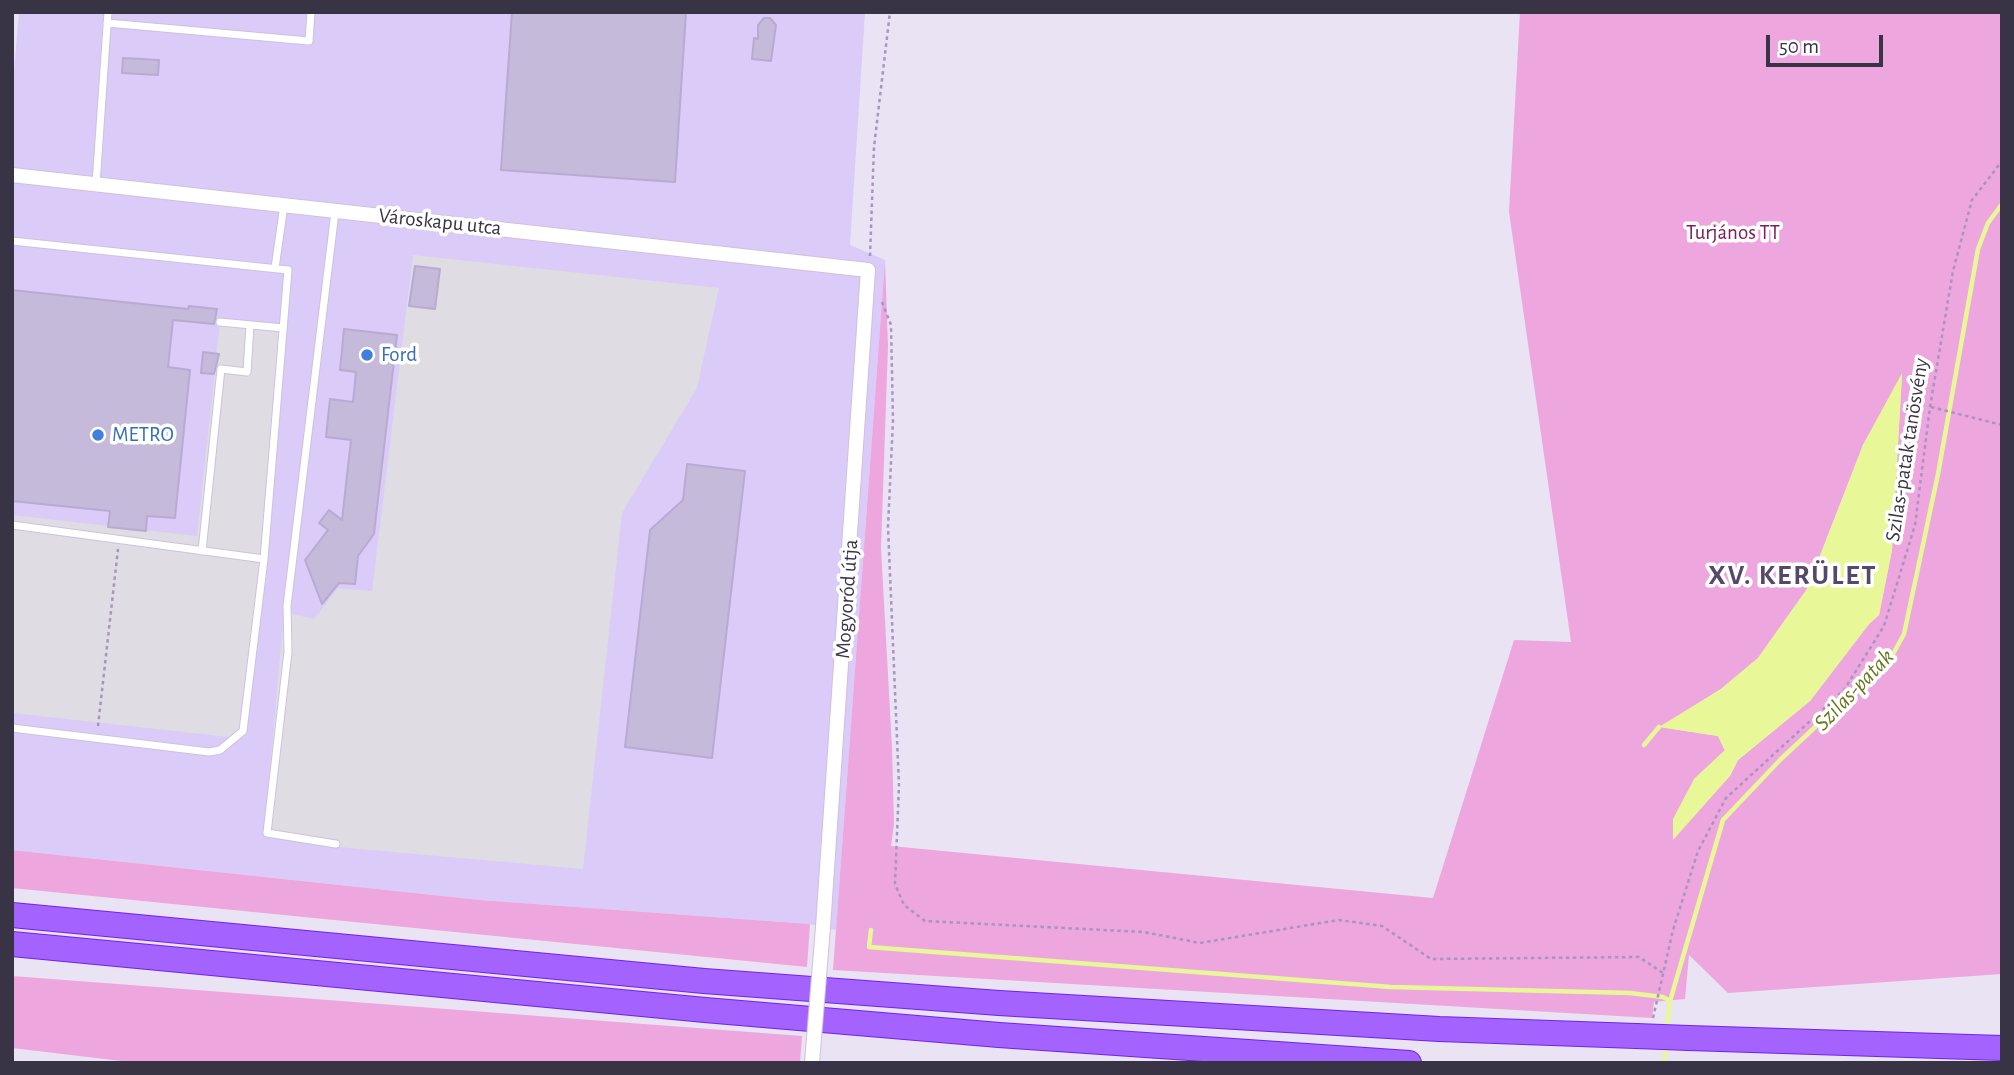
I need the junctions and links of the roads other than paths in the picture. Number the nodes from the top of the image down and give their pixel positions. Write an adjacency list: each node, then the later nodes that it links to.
1 (108, 12): 3 (lane)
2 (311, 12): 3 (lane)
3 (107, 23): 5 (lane)
4 (12, 175): 5 (street, Városkapu utca)
5 (96, 184): 6 (street, Városkapu utca)
6 (284, 205): 7 (street, Városkapu utca); 9 (lane)
7 (335, 211): 10 (street, Városkapu utca); 18 (lane)
8 (12, 241): 9 (lane)
9 (275, 268): 13 (lane)
10 (868, 270): 26 (street, Mogyoród útja, bridge)
11 (220, 322): 12 (lane)
12 (250, 325): 13 (lane); 15 (lane)
13 (283, 328): 16 (lane)
14 (12, 525): 15 (lane)
15 (202, 551): 16 (lane)
16 (264, 559): 17 (lane)
17 (12, 729)
18 (336, 844)
19 (12, 901): 21 (highway)
20 (12, 915): 21 (highway)
21 (122, 927): 25 (highway, bridge)
22 (12, 944): 23 (highway)
23 (99, 953): 24 (highway); 27 (highway)
24 (12, 960)
25 (2002, 1048)
26 (812, 1063)
27 (1409, 1063)

